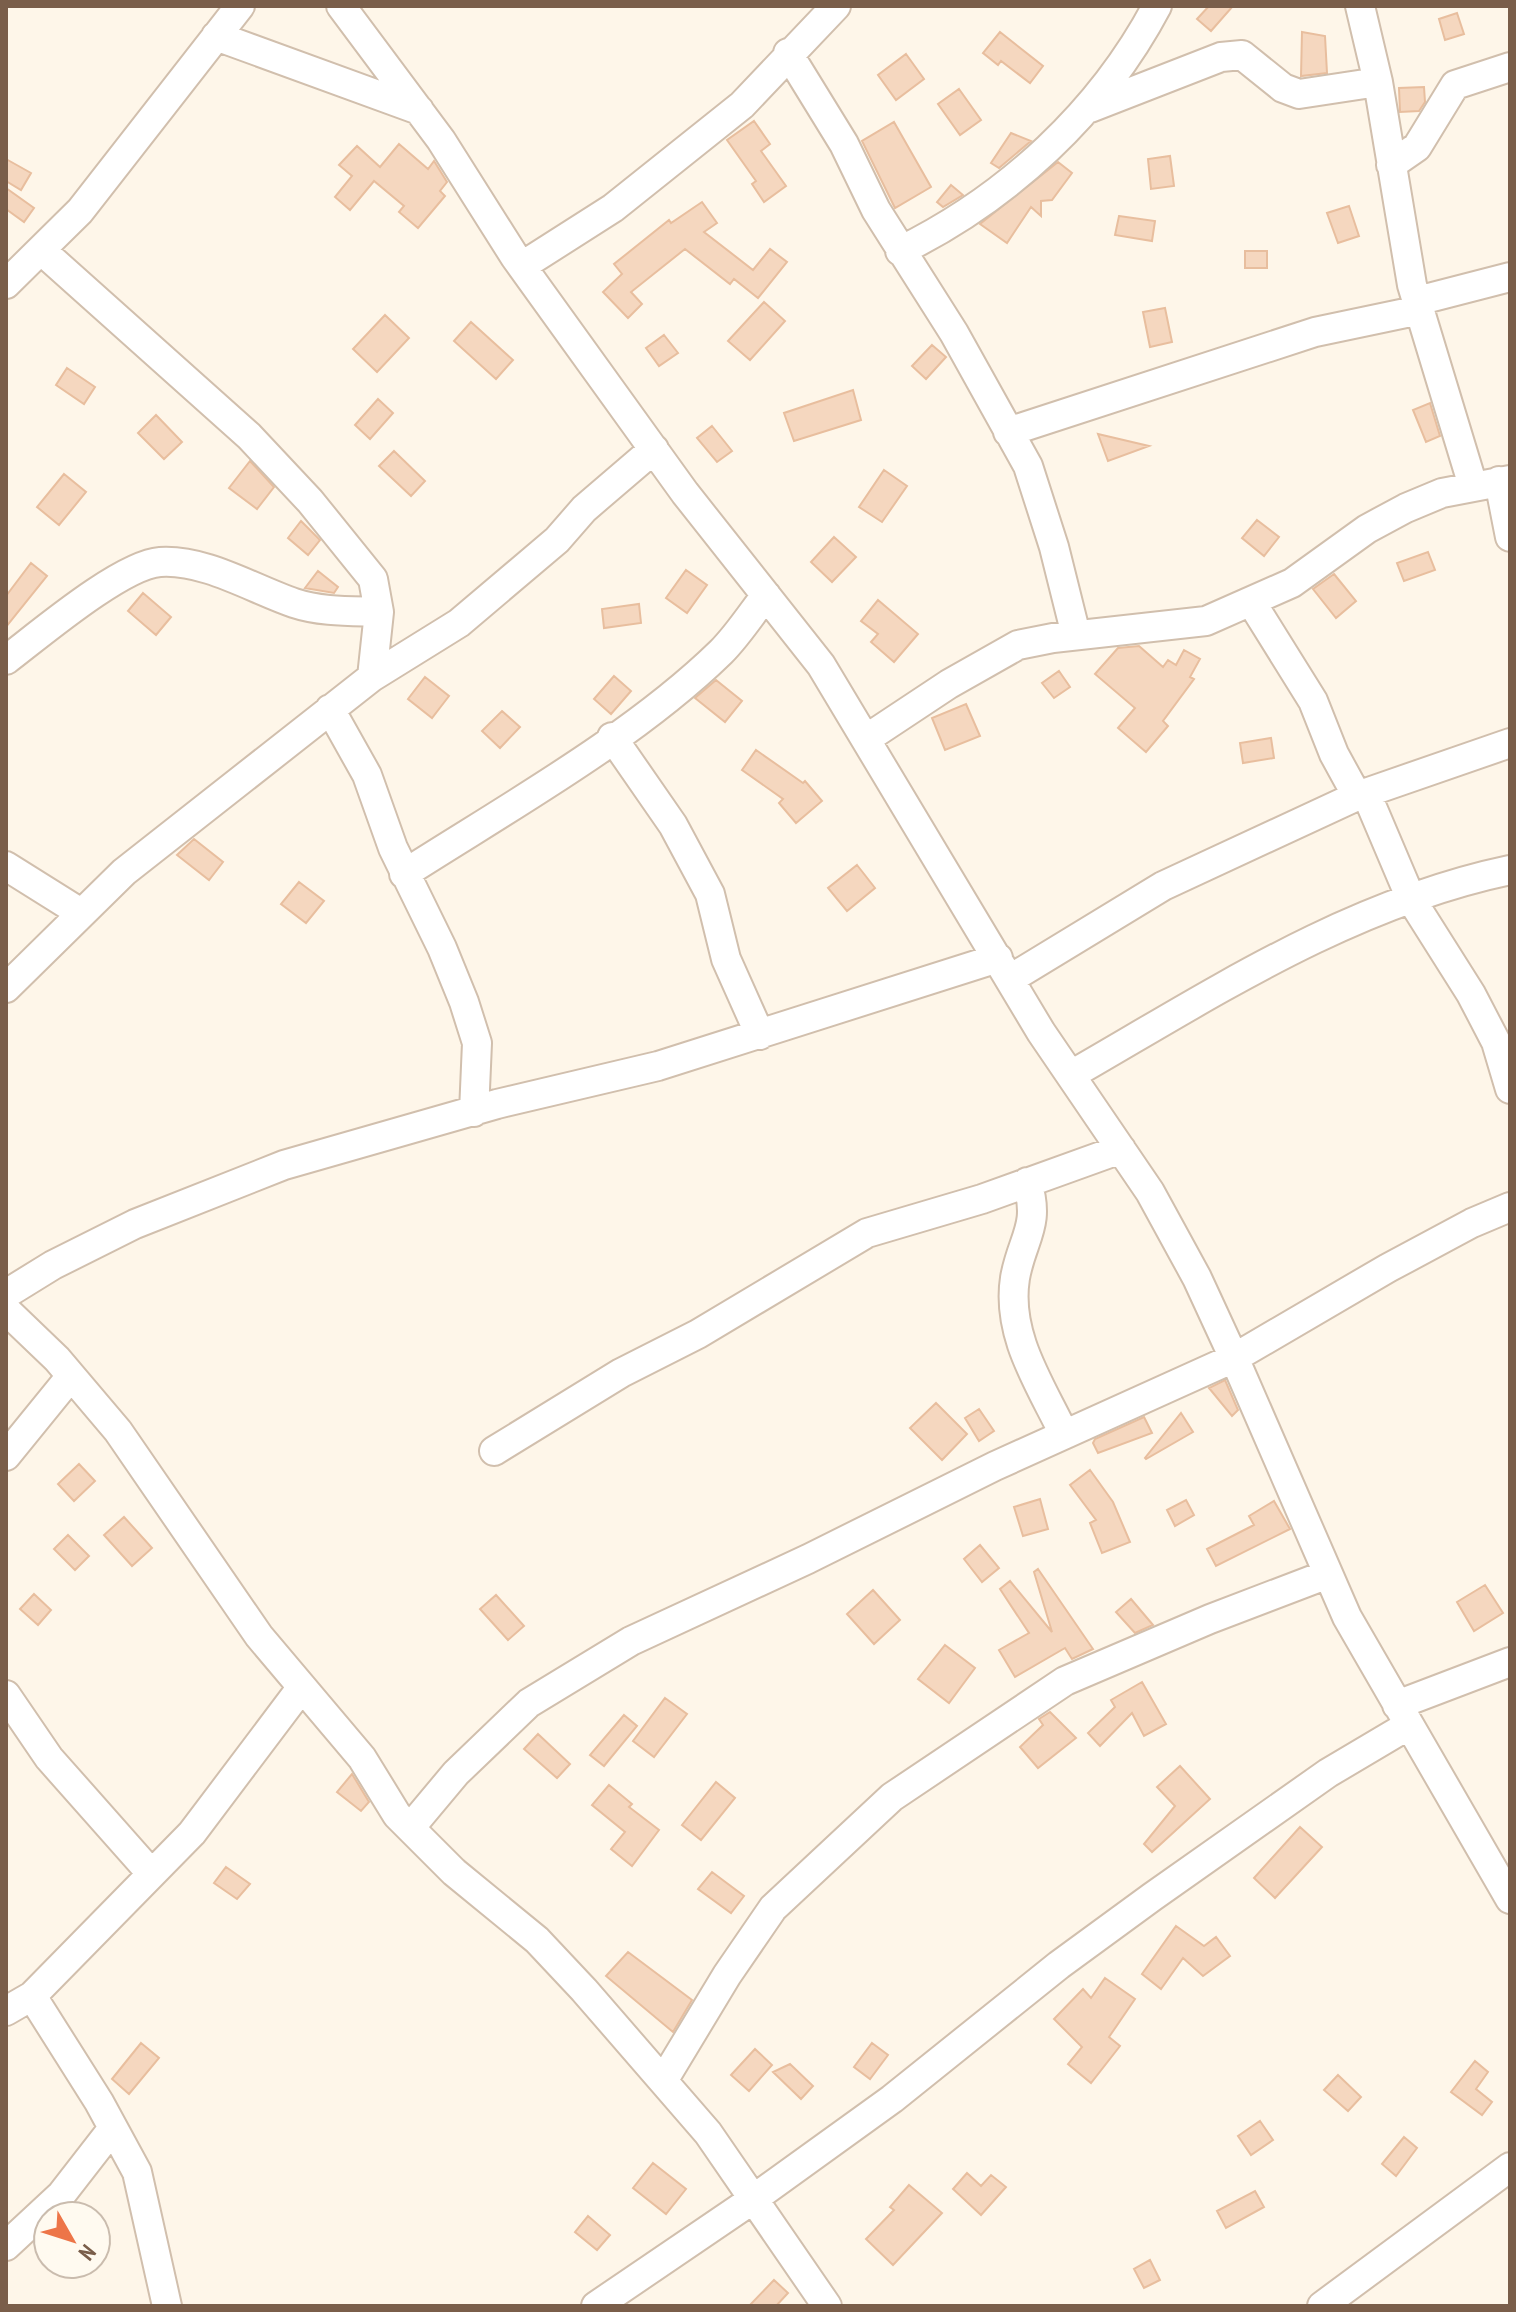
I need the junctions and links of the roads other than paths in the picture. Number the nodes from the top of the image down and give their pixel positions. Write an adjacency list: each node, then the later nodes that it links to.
1 (240, 6): 7 (street)
2 (341, 6): 12 (street)
3 (836, 6): 6 (street)
4 (1157, 6): 11 (street)
5 (1360, 6): 10 (street)
6 (805, 17): 8 (street)
7 (216, 36): 12 (street); 14 (street)
8 (788, 53): 15 (street); 16 (street)
9 (1510, 67): 13 (street)
10 (1378, 82): 11 (street); 13 (street)
11 (1086, 109): 15 (street)
12 (419, 110): 16 (street)
13 (1391, 165): 19 (street)
14 (41, 250): 18 (street); 26 (street)
15 (900, 251): 20 (street)
16 (522, 266): 21 (street)
17 (1510, 277): 19 (street)
18 (6, 284)
19 (1419, 305): 20 (street); 22 (street)
20 (1008, 432): 27 (street)
21 (654, 449): 24 (street); 29 (street)
22 (1494, 482): 23 (street); 25 (street)
23 (1510, 537)
24 (766, 595): 31 (street); 32 (street)
25 (1252, 603): 27 (street); 34 (street)
26 (379, 612): 28 (street); 29 (street)
27 (1076, 635): 32 (street)
28 (6, 660)
29 (372, 677): 30 (street)
30 (330, 709): 37 (street); 39 (street)
31 (612, 737): 37 (street); 42 (street)
32 (866, 739): 40 (street)
33 (1510, 743): 34 (street)
34 (1362, 795): 38 (street); 40 (street)
35 (6, 866): 39 (street)
36 (1510, 870): 38 (street)
37 (404, 874): 45 (street)
38 (1411, 899): 43 (street); 44 (street)
39 (81, 913): 41 (street)
40 (1004, 968): 42 (street); 43 (street)
41 (6, 988)
42 (760, 1035): 45 (street)
43 (1071, 1075): 46 (street)
44 (1510, 1089)
45 (474, 1112): 49 (street)
46 (1121, 1149): 47 (street); 51 (street)
47 (1027, 1182): 53 (street); 54 (street)
48 (1510, 1207): 51 (street)
49 (6, 1294)
50 (6, 1310): 52 (street)
51 (1234, 1358): 53 (street); 56 (street)
52 (71, 1376): 55 (street); 58 (street)
53 (1064, 1434): 61 (street)
54 (494, 1451)
55 (6, 1456)
56 (1328, 1574): 60 (street); 65 (street)
57 (1510, 1662): 60 (street)
58 (302, 1687): 61 (street); 62 (street)
59 (6, 1695): 62 (street)
60 (1403, 1715): 63 (street); 68 (street)
61 (410, 1828): 65 (street)
62 (150, 1872): 64 (street)
63 (1510, 1899)
64 (15, 1999): 66 (street)
65 (663, 2081): 68 (street)
66 (113, 2128): 69 (street); 70 (street)
67 (1510, 2167): 73 (street)
68 (752, 2200): 71 (street); 72 (street)
69 (6, 2246)
70 (167, 2306)
71 (596, 2306)
72 (827, 2306)
73 (1322, 2306)

